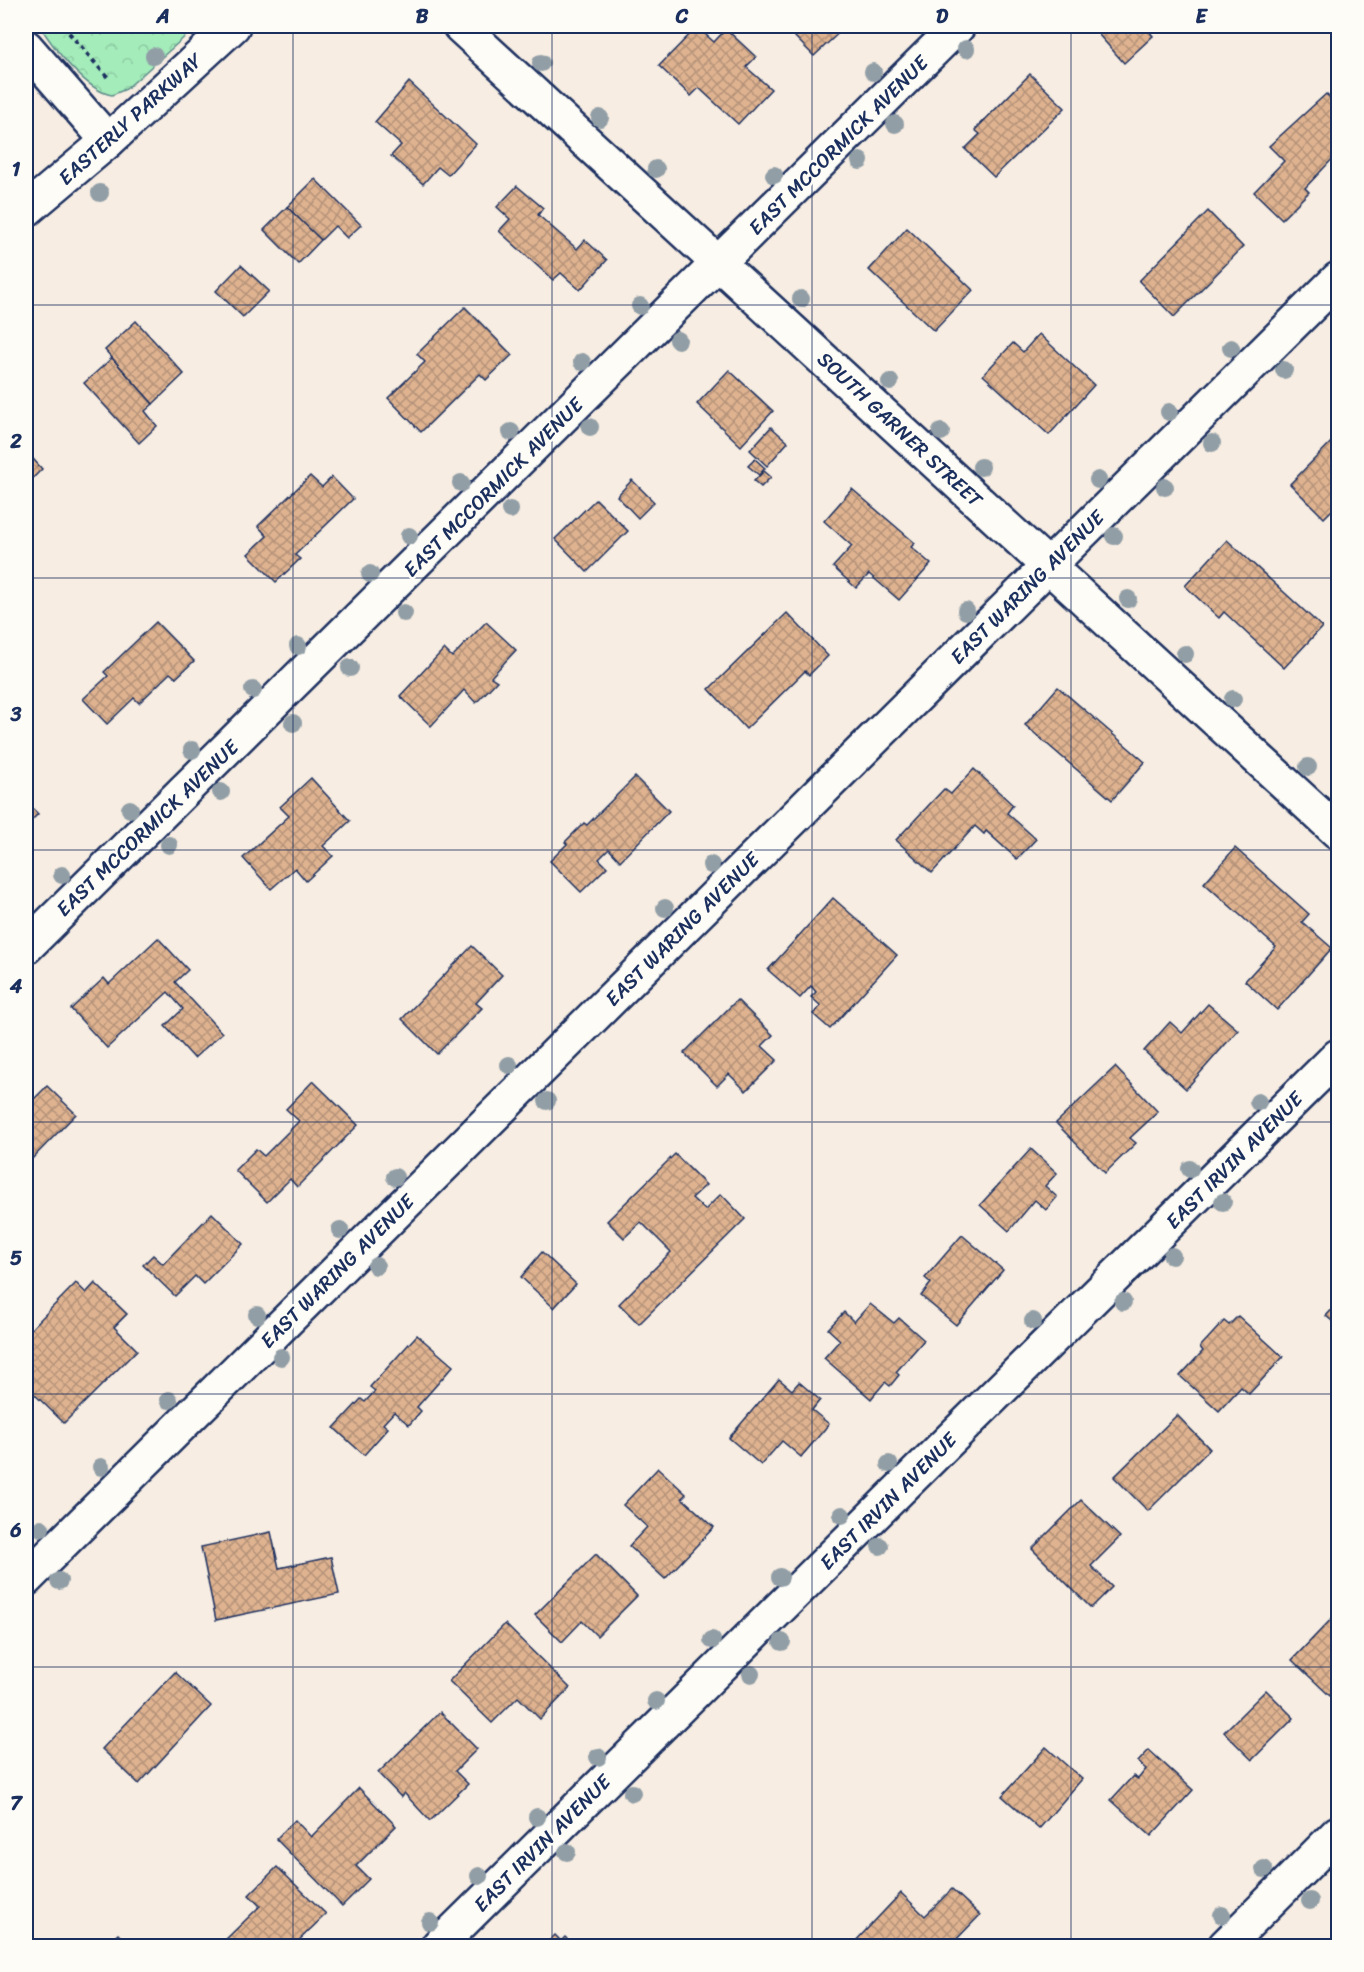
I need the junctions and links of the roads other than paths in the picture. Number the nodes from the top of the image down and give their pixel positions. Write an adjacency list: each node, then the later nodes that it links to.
1 (233, 26): 5 (street, EASTERLY PARKWAY)
2 (460, 26): 7 (street, SOUTH GARNER STREET)
3 (958, 26): 7 (street, EAST MCCORMICK AVENUE)
4 (26, 47): 5 (street)
5 (108, 141): 6 (street, EASTERLY PARKWAY)
6 (26, 210)
7 (718, 263): 9 (street, SOUTH GARNER STREET); 11 (street, EAST MCCORMICK AVENUE)
8 (1338, 279): 9 (street, EAST WARING AVENUE)
9 (1049, 566): 10 (street, SOUTH GARNER STREET); 13 (street, EAST WARING AVENUE)
10 (1338, 832)
11 (26, 947)
12 (1338, 1056): 15 (street, EAST IRVIN AVENUE)
13 (26, 1579)
14 (1338, 1833): 16 (street)
15 (438, 1947)
16 (1225, 1947)

